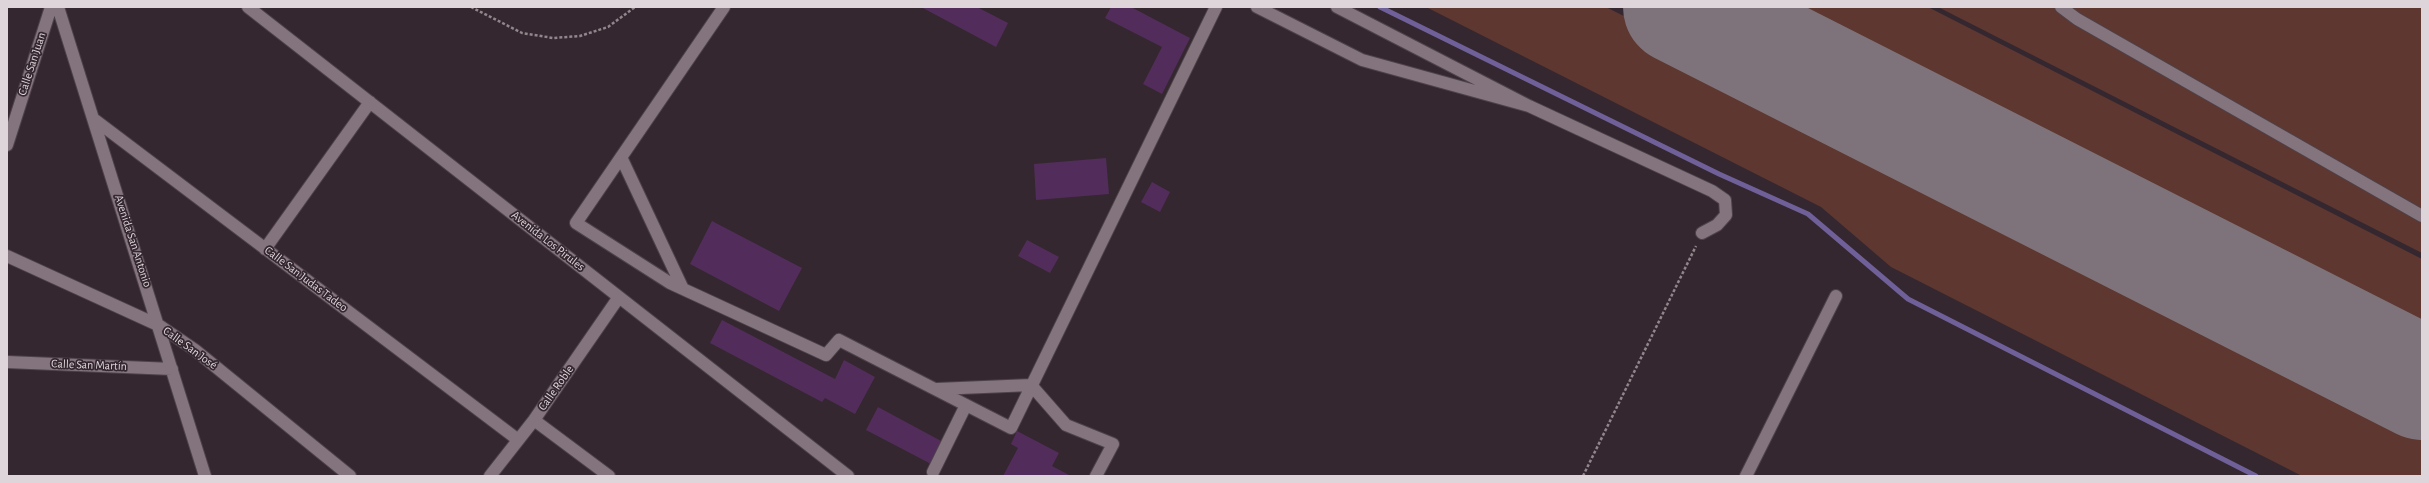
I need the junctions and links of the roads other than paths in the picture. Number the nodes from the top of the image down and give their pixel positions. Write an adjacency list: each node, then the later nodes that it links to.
1 (51, 7): 11 (street, Calle San Juan)
2 (58, 7): 12 (street, Avenida San Antonio)
3 (248, 7): 9 (street, Avenida Los Pirules)
4 (724, 7): 14 (street)
5 (1216, 7): 25 (street)
6 (1257, 7): 10 (street)
7 (1337, 7): 10 (street)
8 (2061, 7): 15 (street)
9 (370, 102): 17 (street); 21 (street, Avenida Los Pirules)
10 (1529, 106): 16 (street)
11 (11, 118): 13 (street, Calle San Juan)
12 (95, 120): 17 (street, Calle San Judas Tadeo); 22 (street, Avenida San Antonio)
13 (7, 145)
14 (621, 157): 19 (street); 19 (street)
15 (2422, 216)
16 (1702, 233)
17 (265, 249): 29 (street, Calle San Judas Tadeo)
18 (7, 256): 22 (street, Calle San José)
19 (683, 289): 26 (street)
20 (1836, 296): 37 (street)
21 (619, 297): 28 (street, Calle Roble); 35 (street, Avenida Los Pirules)
22 (160, 326): 24 (street, Avenida San Antonio); 32 (street, Calle San José)
23 (7, 362): 24 (street, Calle San Martín)
24 (172, 369): 31 (street, Avenida San Antonio)
25 (1032, 384): 26 (street); 27 (street); 36 (street)
26 (936, 389): 27 (street)
27 (966, 405): 30 (street)
28 (534, 420): 29 (street, Calle Roble); 34 (street)
29 (518, 439): 33 (street, Calle Roble)
30 (933, 472)
31 (205, 476)
32 (350, 476)
33 (490, 476)
34 (609, 476)
35 (848, 476)
36 (1096, 476)
37 (1746, 476)

